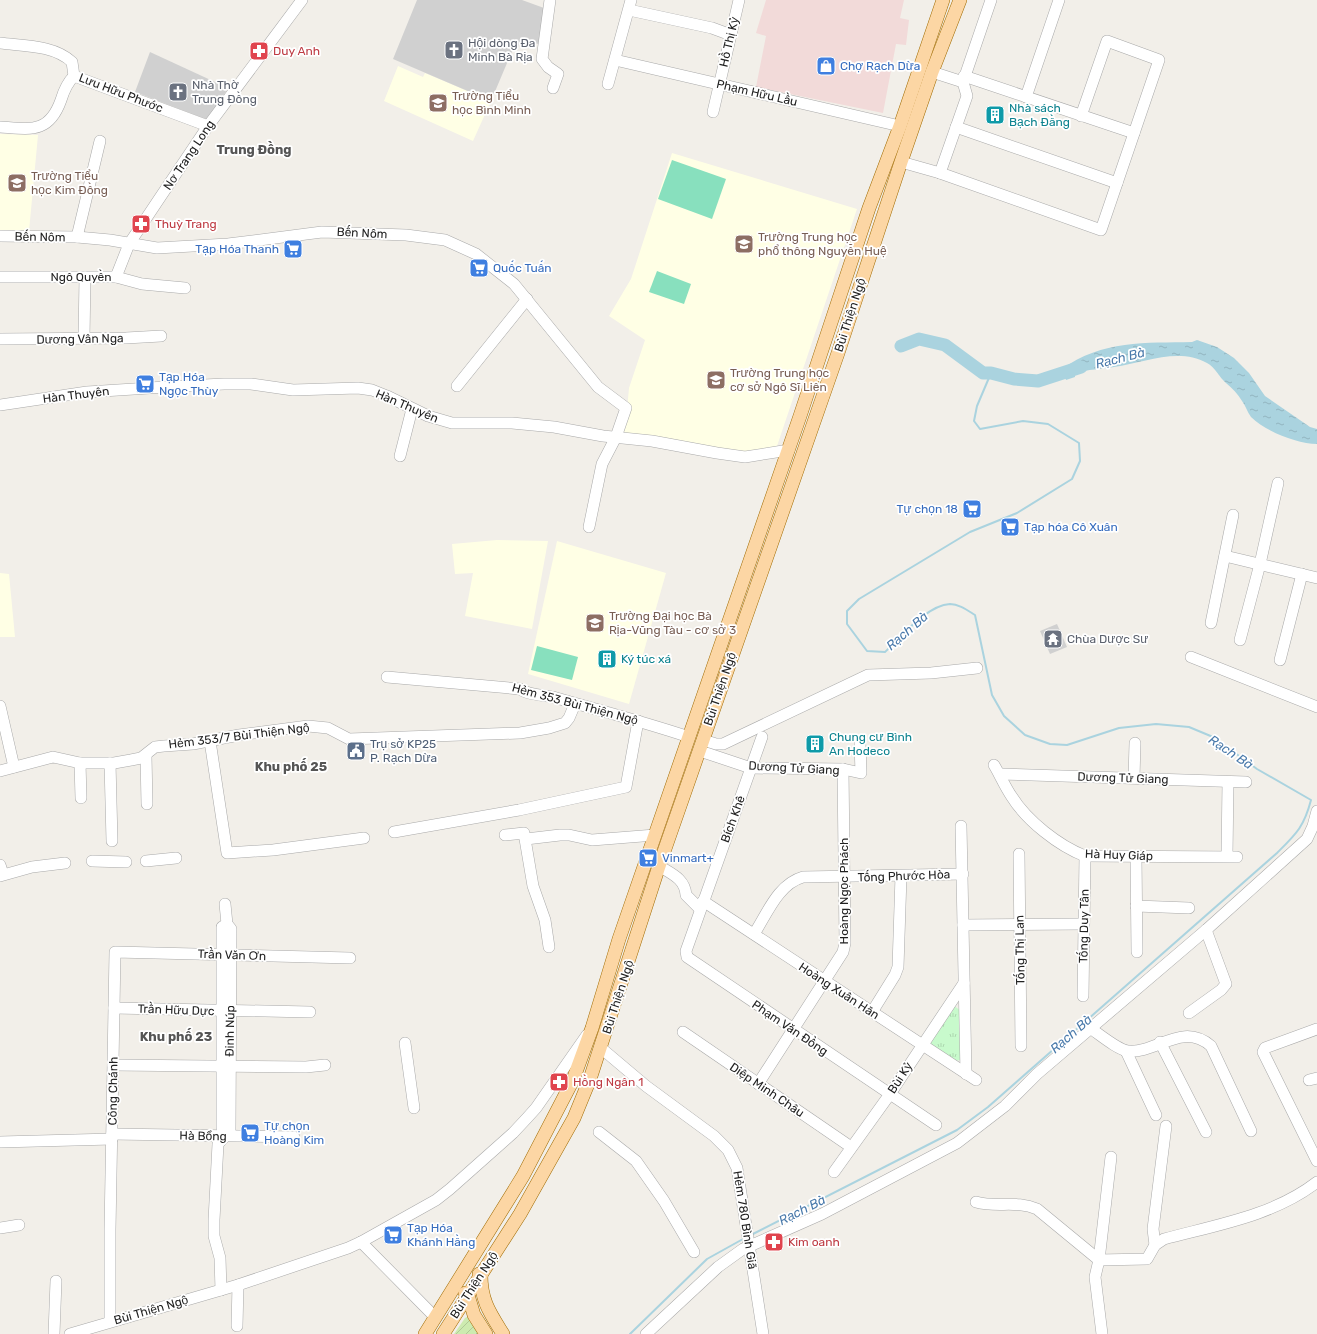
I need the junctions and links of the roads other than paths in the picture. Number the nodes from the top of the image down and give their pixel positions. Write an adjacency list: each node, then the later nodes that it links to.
1 (302, 0): 22 (street, Nơ Trang Long)
2 (550, 0): 18 (street)
3 (739, 0): 9 (street, Hồ Thị Kỷ)
4 (943, 0): 12 (main road, Bùi Thiện Ngộ)
5 (960, 0): 13 (main road, Bùi Thiện Ngộ)
6 (990, 0): 15 (street)
7 (1059, 0): 19 (street)
8 (630, 5): 9 (street); 11 (street)
9 (731, 35): 17 (street, Hồ Thị Kỷ)
10 (0, 43): 14 (street, Lưu Hữu Phước)
11 (615, 60): 16 (street); 17 (street, Phạm Hữu Lầu)
12 (919, 67): 13 (main road); 23 (main road, Bùi Thiện Ngộ)
13 (932, 72): 15 (street); 28 (main road, Bùi Thiện Ngộ)
14 (74, 76): 22 (street, Lưu Hữu Phước); 24 (street)
15 (964, 79): 19 (street); 25 (street)
16 (608, 84)
17 (719, 85): 20 (street, Hồ Thị Kỷ); 23 (street, Phạm Hữu Lầu)
18 (553, 88)
19 (1026, 97): 21 (street)
20 (713, 112)
21 (1081, 116): 26 (street); 26 (street)
22 (208, 126): 33 (street, Nơ Trang Long)
23 (900, 126): 38 (main road, Bùi Thiện Ngộ)
24 (0, 127)
25 (956, 127): 29 (street); 30 (street)
26 (1134, 133): 30 (street)
27 (100, 141): 32 (street)
28 (900, 162): 29 (street); 40 (main road, Bùi Thiện Ngộ)
29 (940, 174): 30 (street)
30 (1117, 183)
31 (0, 236): 32 (street, Bến Nôm)
32 (77, 237): 33 (street, Bến Nôm)
33 (129, 244): 35 (street, Nơ Trang Long); 39 (street, Bến Nôm)
34 (85, 277): 35 (street, Ngô Quyền); 36 (street, Ngô Quyền); 42 (street)
35 (116, 277): 37 (street, Ngô Quyền)
36 (0, 278)
37 (184, 288)
38 (839, 296): 40 (main road); 48 (main road, Bùi Thiện Ngộ)
39 (527, 299): 44 (street); 47 (street, Bến Nôm)
40 (855, 301): 52 (main road, Bùi Thiện Ngộ)
41 (161, 336): 42 (street, Dương Vân Nga)
42 (84, 338): 43 (street, Dương Vân Nga)
43 (0, 339)
44 (457, 386)
45 (0, 405): 46 (street, Hàn Thuyên)
46 (412, 409): 47 (street, Hàn Thuyên); 49 (street)
47 (616, 437): 48 (street, Hàn Thuyên); 54 (street)
48 (789, 450): 51 (main road, Bùi Thiện Ngộ)
49 (400, 456)
50 (1278, 483): 56 (street)
51 (776, 484): 52 (main road); 71 (main road, Bùi Thiện Ngộ)
52 (790, 489): 74 (main road, Bùi Thiện Ngộ)
53 (1233, 515): 55 (street)
54 (589, 527)
55 (1225, 556): 56 (street); 59 (street)
56 (1260, 564): 57 (street); 60 (street)
57 (1302, 574): 58 (street); 62 (street)
58 (1317, 578)
59 (1211, 623)
60 (1240, 640)
61 (1191, 657): 67 (street)
62 (1280, 660)
63 (977, 668): 74 (street)
64 (387, 677): 65 (street, Hẻm 353 Bùi Thiện Ngộ)
65 (575, 704): 68 (street, Hẻm 353 Bùi Thiện Ngộ); 70 (street, Hẻm 353/7 Bùi Thiện Ngộ)
66 (0, 706): 79 (street)
67 (1317, 707)
68 (638, 720): 71 (street, Hẻm 353 Bùi Thiện Ngộ); 91 (street)
69 (762, 737): 80 (street, Bích Khê)
70 (210, 741): 75 (street, Hẻm 353/7 Bùi Thiện Ngộ); 94 (street)
71 (688, 742): 74 (main road); 93 (main road, Bùi Thiện Ngộ)
72 (860, 743): 82 (street, Dương Tử Giang)
73 (1135, 743): 84 (street)
74 (701, 746): 80 (street, Dương Tử Giang); 105 (main road, Bùi Thiện Ngộ)
75 (146, 756): 77 (street, Hẻm 353/7 Bùi Thiện Ngộ); 88 (street)
76 (80, 763): 77 (street, Hẻm 353/7 Bùi Thiện Ngộ); 79 (street, Hẻm 353/7 Bùi Thiện Ngộ); 87 (street)
77 (110, 763): 96 (street)
78 (994, 765): 83 (street, Hà Huy Giáp)
79 (14, 767): 81 (street, Hẻm 353/7 Bùi Thiện Ngộ)
80 (751, 768): 82 (street, Dương Tử Giang); 111 (street, Bích Khê)
81 (0, 770)
82 (843, 770): 109 (street, Hoàng Ngọc Phách)
83 (1000, 774): 84 (street, Dương Tử Giang); 98 (street, Hà Huy Giáp)
84 (1134, 778): 85 (street, Dương Tử Giang)
85 (1228, 782): 86 (street, Dương Tử Giang); 99 (street, Hà Huy Giáp)
86 (1246, 782)
87 (81, 798)
88 (147, 804)
89 (1317, 811): 117 (street)
90 (961, 826): 107 (street)
91 (394, 832)
92 (505, 835): 95 (street)
93 (655, 835): 95 (street); 132 (main road, Bùi Thiện Ngộ)
94 (364, 838)
95 (526, 839): 119 (street)
96 (112, 841)
97 (1019, 854): 114 (street, Tống Thị Lan)
98 (1086, 856): 99 (street, Hà Huy Giáp); 115 (street, Tống Duy Tân)
99 (1136, 856): 112 (street)
100 (176, 858): 101 (street)
101 (146, 860)
102 (92, 862): 103 (street)
103 (126, 862)
104 (65, 863): 106 (street)
105 (659, 866): 111 (street); 141 (main road, Bùi Thiện Ngộ)
106 (1, 872)
107 (963, 874): 108 (street, Tống Phước Hòa); 116 (street)
108 (901, 876): 109 (street, Tống Phước Hòa); 130 (street)
109 (845, 877): 118 (street, Tống Phước Hòa); 124 (street, Hoàng Ngọc Phách)
110 (225, 904): 122 (street, Đinh Núp)
111 (702, 905): 118 (street, Hoàng Xuân Hãn); 135 (street, Phạm Văn Đồng)
112 (1136, 906): 113 (street); 121 (street)
113 (1189, 908)
114 (1020, 924): 115 (street); 116 (street); 140 (street, Tống Thị Lan)
115 (1083, 924): 126 (street, Tống Duy Tân)
116 (963, 925): 125 (street)
117 (1206, 930): 131 (street); 133 (street)
118 (754, 934): 124 (street, Hoàng Xuân Hãn)
119 (549, 947)
120 (115, 952): 122 (street, Trần Văn Ơn); 127 (street, Công Chánh)
121 (1137, 952)
122 (227, 955): 123 (street, Trần Văn Ơn); 128 (street, Đinh Núp)
123 (350, 958)
124 (826, 982): 130 (street, Hoàng Xuân Hãn); 135 (street, Hoàng Ngọc Phách)
125 (964, 983): 139 (street, Bùi Kỷ); 139 (street, Hoàng Xuân Hãn)
126 (1083, 996)
127 (114, 1008): 128 (street, Trần Hữu Dực); 143 (street, Công Chánh)
128 (226, 1011): 129 (street, Trần Hữu Dực); 145 (street, Đinh Núp)
129 (310, 1012)
130 (872, 1012): 139 (street, Hoàng Xuân Hãn)
131 (1189, 1013)
132 (592, 1028): 167 (street, Bùi Thiện Ngộ); 172 (main road, Bùi Thiện Ngộ)
133 (1090, 1028): 142 (street); 169 (street)
134 (1317, 1029): 161 (street)
135 (794, 1031): 146 (street, Hoàng Ngọc Phách); 147 (street, Phạm Văn Đồng)
136 (683, 1032): 146 (street, Diệp Minh Châu)
137 (1160, 1042): 142 (street); 152 (street); 154 (street)
138 (405, 1043): 148 (street)
139 (922, 1045): 147 (street, Bùi Kỷ)
140 (1021, 1046)
141 (601, 1048): 169 (street, Hẻm 780 Bình Giã); 173 (main road, Bùi Thiện Ngộ)
142 (1126, 1051): 149 (street)
143 (113, 1065): 145 (street); 155 (street, Công Chánh)
144 (325, 1065): 145 (street)
145 (225, 1067): 156 (street, Đinh Núp)
146 (758, 1084): 159 (street, Diệp Minh Châu)
147 (890, 1094): 150 (street, Phạm Văn Đồng); 159 (street, Bùi Kỷ)
148 (414, 1108)
149 (1156, 1115)
150 (936, 1125)
151 (1166, 1126): 168 (street)
152 (1252, 1131)
153 (599, 1132): 170 (street)
154 (1206, 1132)
155 (112, 1136): 156 (street, Hà Bổng); 158 (street, Hà Bổng); 180 (street, Công Chánh)
156 (224, 1137): 157 (street, Hà Bổng); 177 (street, Đinh Núp)
157 (294, 1138)
158 (0, 1142)
159 (851, 1146): 162 (street, Bùi Kỷ)
160 (1111, 1157): 171 (street)
161 (1317, 1161)
162 (834, 1172)
163 (1317, 1182): 168 (street)
164 (976, 1202): 171 (street)
165 (19, 1225): 166 (street)
166 (0, 1228)
167 (361, 1242): 175 (street, Bùi Thiện Ngộ); 179 (street)
168 (1154, 1245): 171 (street)
169 (749, 1247): 188 (street); 189 (street, Hẻm 780 Bình Giã)
170 (694, 1252)
171 (1099, 1260): 190 (street)
172 (468, 1267): 173 (main road); 176 (main road, Bùi Thiện Ngộ)
173 (481, 1275): 178 (main road, Bùi Thiện Ngộ); 187 (main road)
174 (56, 1281): 182 (street)
175 (238, 1285): 177 (street, Bùi Thiện Ngộ); 181 (street)
176 (455, 1287): 178 (main road); 179 (main road, Bùi Thiện Ngộ)
177 (221, 1290): 180 (street, Bùi Thiện Ngộ)
178 (468, 1295): 185 (main road, Bùi Thiện Ngộ); 186 (main road)
179 (436, 1317): 184 (main road, Bùi Thiện Ngộ)
180 (110, 1321): 183 (street, Bùi Thiện Ngộ)
181 (237, 1326)
182 (54, 1334)
183 (70, 1334)
184 (425, 1334)
185 (443, 1334)
186 (486, 1334)
187 (503, 1334)
188 (646, 1334)
189 (763, 1334)
190 (1102, 1334)

